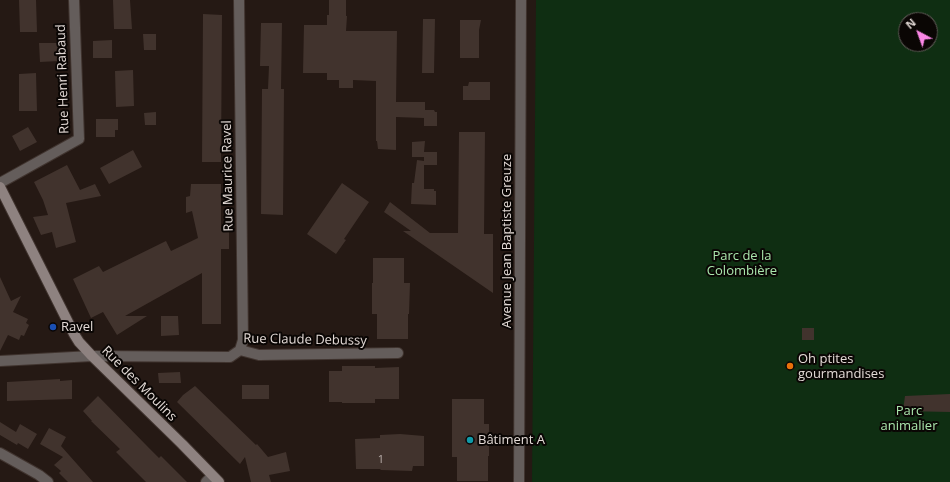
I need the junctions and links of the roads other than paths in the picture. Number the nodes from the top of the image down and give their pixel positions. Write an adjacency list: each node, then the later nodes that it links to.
1 (74, 0): 4 (street, Rue Henri Rabaud)
2 (239, 0): 6 (street, Rue Maurice Ravel)
3 (521, 0): 13 (street, Avenue Jean Baptiste Greuze)
4 (0, 183)
5 (0, 187): 8 (street, Rue des Moulins)
6 (240, 350): 7 (street, Rue Claude Debussy); 8 (street, Rue Claude Debussy)
7 (398, 353)
8 (92, 356): 9 (street, Rue Claude Debussy); 11 (street, Rue des Moulins)
9 (0, 361)
10 (0, 453): 12 (street)
11 (213, 480)
12 (48, 482)
13 (519, 482)

